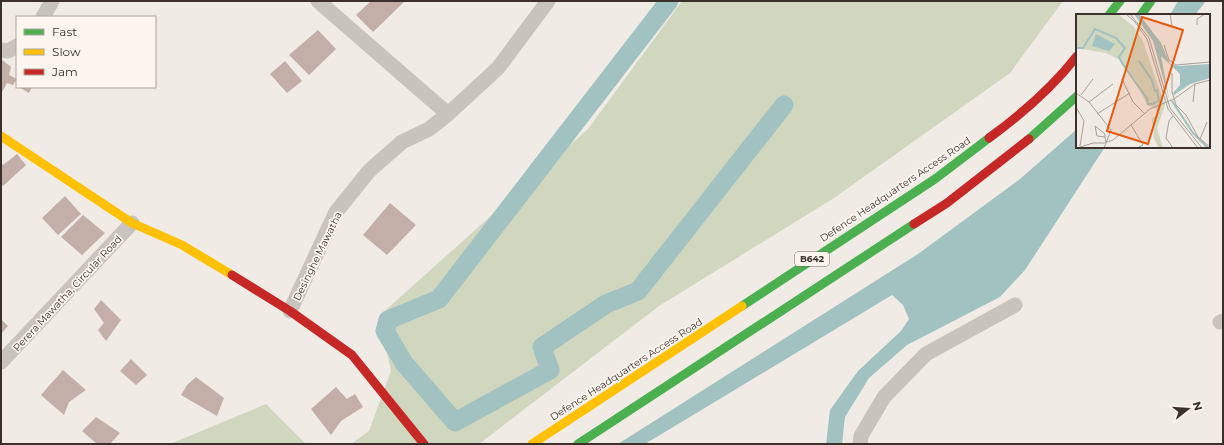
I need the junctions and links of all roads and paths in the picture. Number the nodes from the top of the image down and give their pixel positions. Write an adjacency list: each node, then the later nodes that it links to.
1 (52, 1): 8 (street)
2 (318, 1): 13 (street)
3 (548, 1): 13 (street, Desinghe Mawatha)
4 (1120, 1): 6 (main road)
5 (1151, 1): 7 (main road)
6 (1110, 14)
7 (1142, 14)
8 (44, 16)
9 (16, 47): 10 (street)
10 (1, 50)
11 (1076, 57): 20 (main road, Defence Headquarters Access Road / B642)
12 (1076, 97): 21 (main road, B642)
13 (448, 114): 17 (street, Desinghe Mawatha)
14 (1, 136): 15 (main road)
15 (132, 223): 17 (main road); 18 (street, Perera Mawatha, Circular Road)
16 (1016, 305): 22 (street)
17 (290, 311): 19 (main road, Desinghe Mawatha)
18 (1, 362)
19 (424, 444)
20 (532, 444)
21 (578, 444)
22 (860, 444)

